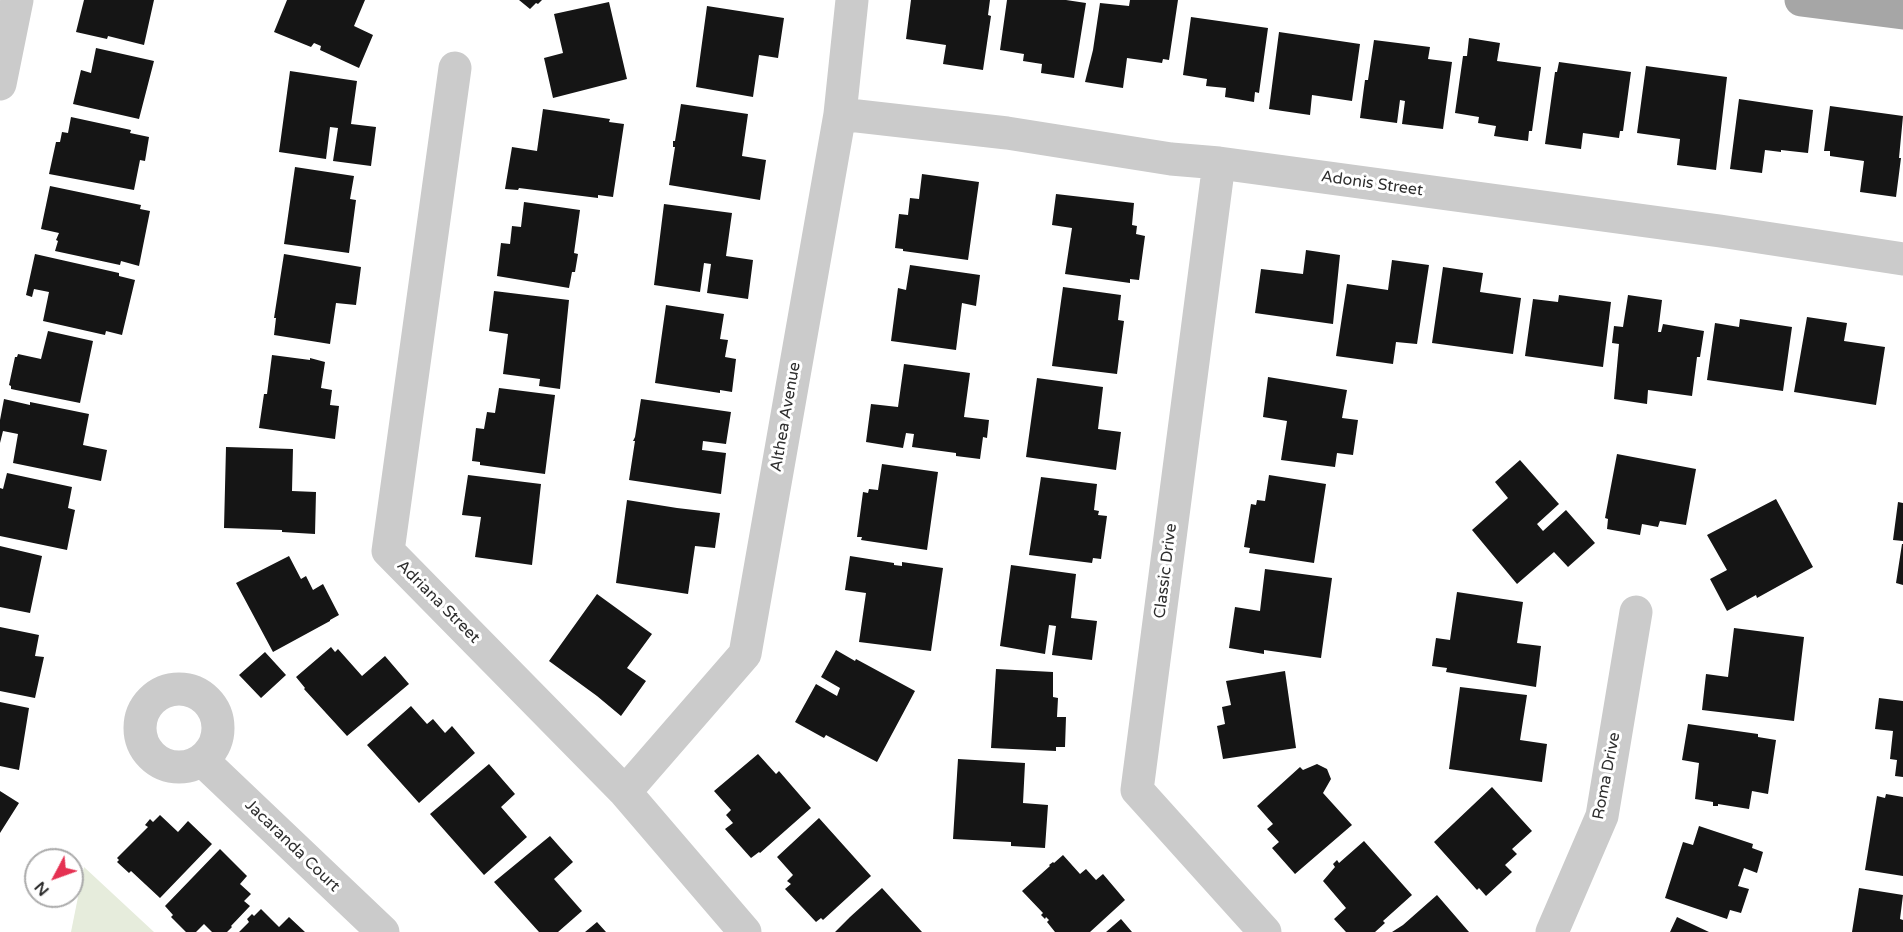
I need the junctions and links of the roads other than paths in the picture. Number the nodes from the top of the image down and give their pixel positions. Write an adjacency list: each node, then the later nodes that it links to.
1 (17, 0): 6 (street)
2 (852, 0): 7 (street, Althea Avenue)
3 (1801, 0): 4 (main road)
4 (1903, 13)
5 (455, 68): 12 (street, Adriana Street)
6 (0, 84)
7 (840, 114): 8 (street, Adonis Street); 12 (street, Althea Avenue)
8 (1219, 163): 9 (street, Adonis Street); 15 (street, Classic Drive)
9 (1903, 259)
10 (1636, 612): 16 (street, Roma Drive)
11 (202, 760): 13 (street, Jacaranda Court)
12 (625, 792): 14 (street, Adriana Street)
13 (383, 932)
14 (745, 932)
15 (1265, 932)
16 (1552, 932)

